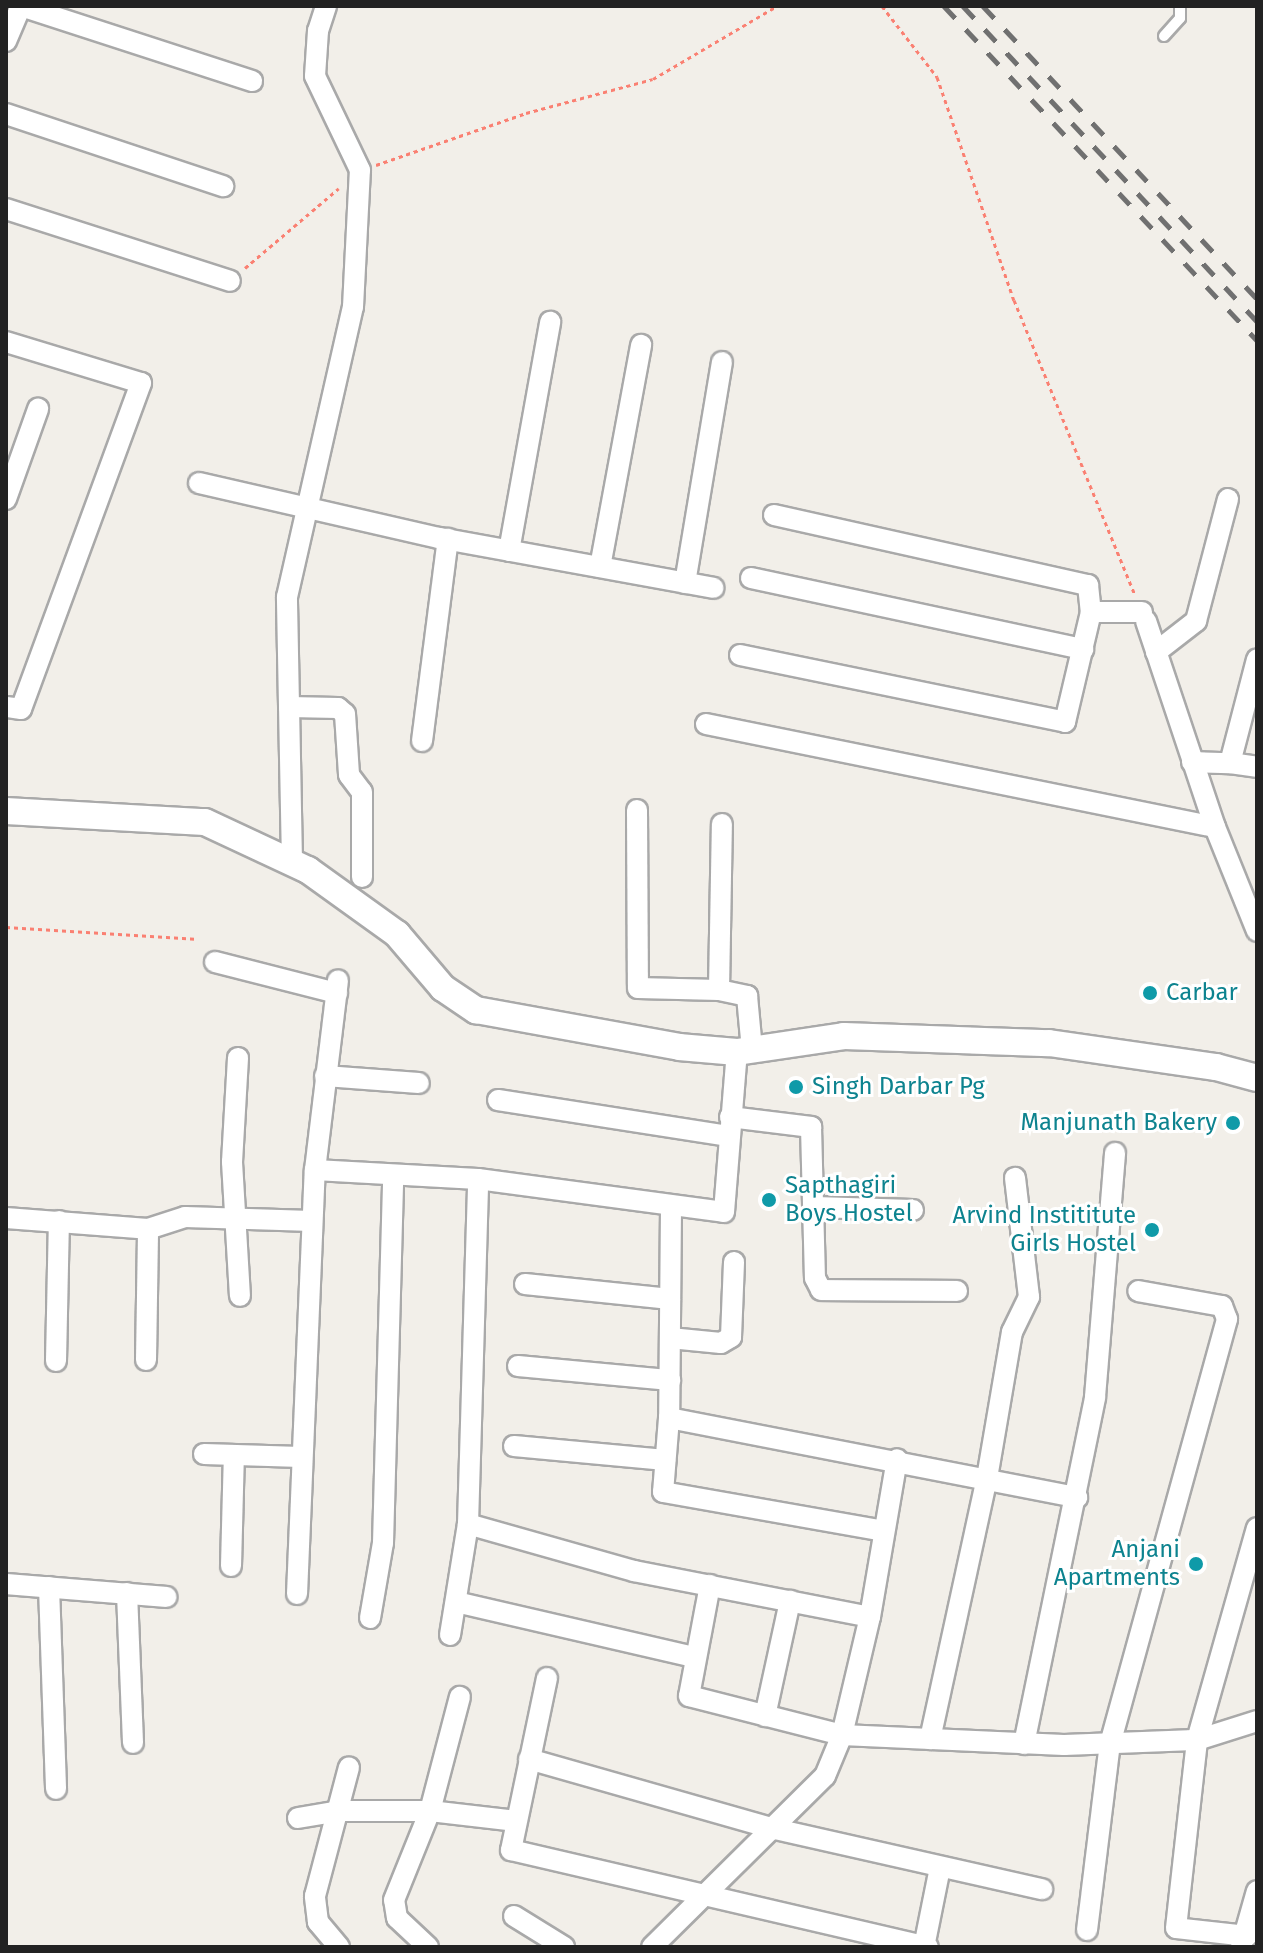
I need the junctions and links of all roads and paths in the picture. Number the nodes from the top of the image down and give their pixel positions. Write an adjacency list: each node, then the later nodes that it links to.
1 (21, 6): 7 (street); 8 (street)
2 (326, 6): 10 (street)
3 (777, 6): 10 (path)
4 (882, 6): 31 (path)
5 (1180, 6): 6 (lane)
6 (1164, 36)
7 (6, 41)
8 (252, 81)
9 (6, 114): 11 (street)
10 (360, 170): 13 (path); 22 (street)
11 (223, 186)
12 (6, 209): 13 (street)
13 (230, 281)
14 (550, 322): 25 (street)
15 (6, 342): 36 (street)
16 (641, 345): 26 (street)
17 (722, 362): 28 (street)
18 (38, 409): 20 (street)
19 (199, 483): 22 (street)
20 (6, 499)
21 (1228, 499): 33 (street)
22 (306, 505): 24 (street); 37 (street)
23 (774, 515): 30 (street)
24 (448, 539): 25 (street); 39 (street)
25 (509, 551): 26 (street)
26 (600, 567): 28 (street)
27 (751, 578): 32 (street)
28 (685, 583): 29 (street)
29 (713, 588)
30 (1091, 612): 31 (street); 32 (street)
31 (1144, 616): 33 (street)
32 (1083, 649): 34 (street)
33 (1156, 652): 40 (street)
34 (740, 655)
35 (1257, 659): 41 (street)
36 (6, 707)
37 (289, 707): 47 (street); 48 (street)
38 (706, 724): 46 (street)
39 (422, 741)
40 (1192, 762): 41 (street); 46 (street)
41 (1230, 763): 42 (street)
42 (1257, 767)
43 (637, 810): 53 (street)
44 (6, 811): 47 (street)
45 (722, 824): 53 (street)
46 (1215, 827): 50 (street)
47 (292, 862): 54 (street)
48 (362, 877)
49 (6, 927): 51 (path)
50 (1257, 931)
51 (195, 939)
52 (215, 962): 56 (street)
53 (719, 990): 54 (street)
54 (744, 1051): 57 (street); 60 (street)
55 (238, 1058): 69 (street)
56 (325, 1076): 58 (street); 62 (street)
57 (1257, 1078)
58 (419, 1083)
59 (498, 1100): 60 (street)
60 (730, 1127): 66 (street); 67 (street)
61 (1115, 1153): 93 (street)
62 (315, 1170): 63 (street); 72 (street)
63 (393, 1175): 65 (street); 107 (street)
64 (1015, 1178): 92 (street)
65 (478, 1179): 67 (street); 94 (street)
66 (815, 1207): 68 (street); 76 (street)
67 (671, 1208): 79 (street)
68 (913, 1210)
69 (235, 1216): 72 (street); 73 (street); 78 (street)
70 (6, 1218): 71 (street)
71 (59, 1221): 73 (street); 82 (street)
72 (312, 1221): 89 (street)
73 (148, 1229): 81 (street)
74 (734, 1262): 80 (street)
75 (525, 1284): 79 (street)
76 (957, 1291)
77 (1138, 1291): 119 (street)
78 (240, 1296)
79 (670, 1299): 80 (street)
80 (670, 1338): 84 (street)
81 (146, 1360)
82 (56, 1361)
83 (518, 1366): 84 (street)
84 (670, 1380): 85 (street)
85 (669, 1418): 90 (street); 91 (street)
86 (514, 1446): 91 (street)
87 (204, 1454): 88 (street)
88 (234, 1455): 89 (street); 97 (street)
89 (301, 1457): 102 (street)
90 (897, 1459): 92 (street); 96 (street)
91 (665, 1460): 96 (street)
92 (987, 1478): 93 (street); 115 (street)
93 (1077, 1497): 118 (street)
94 (468, 1524): 99 (street); 105 (street)
95 (1257, 1528): 116 (street)
96 (884, 1531): 106 (street)
97 (231, 1566)
98 (6, 1584): 100 (street)
99 (710, 1585): 104 (street); 109 (street)
100 (49, 1587): 101 (street); 122 (street)
101 (127, 1593): 103 (street); 117 (street)
102 (297, 1594)
103 (166, 1597)
104 (790, 1601): 106 (street); 112 (street)
105 (456, 1602): 108 (street); 109 (street)
106 (870, 1617): 114 (street)
107 (370, 1618)
108 (450, 1635)
109 (694, 1657): 112 (street)
110 (547, 1678): 120 (street)
111 (460, 1697): 124 (street)
112 (765, 1716): 114 (street)
113 (1257, 1721): 116 (street)
114 (842, 1735): 115 (street); 127 (street)
115 (930, 1739): 118 (street)
116 (1197, 1740): 119 (street); 134 (street)
117 (133, 1743)
118 (1024, 1744): 119 (street)
119 (1110, 1744): 133 (street)
120 (529, 1759): 126 (street); 127 (street)
121 (349, 1767): 123 (street)
122 (56, 1789)
123 (340, 1811): 124 (street); 125 (street); 136 (street)
124 (430, 1811): 126 (street); 137 (street)
125 (298, 1818)
126 (516, 1821): 131 (street)
127 (775, 1829): 128 (street); 131 (street)
128 (940, 1868): 129 (street); 139 (street)
129 (1042, 1889)
130 (1257, 1891): 134 (street)
131 (704, 1897): 135 (street); 139 (street)
132 (514, 1916): 138 (street)
133 (1087, 1930)
134 (1244, 1942)
135 (654, 1946)
136 (339, 1947)
137 (428, 1947)
138 (564, 1947)
139 (925, 1947)

